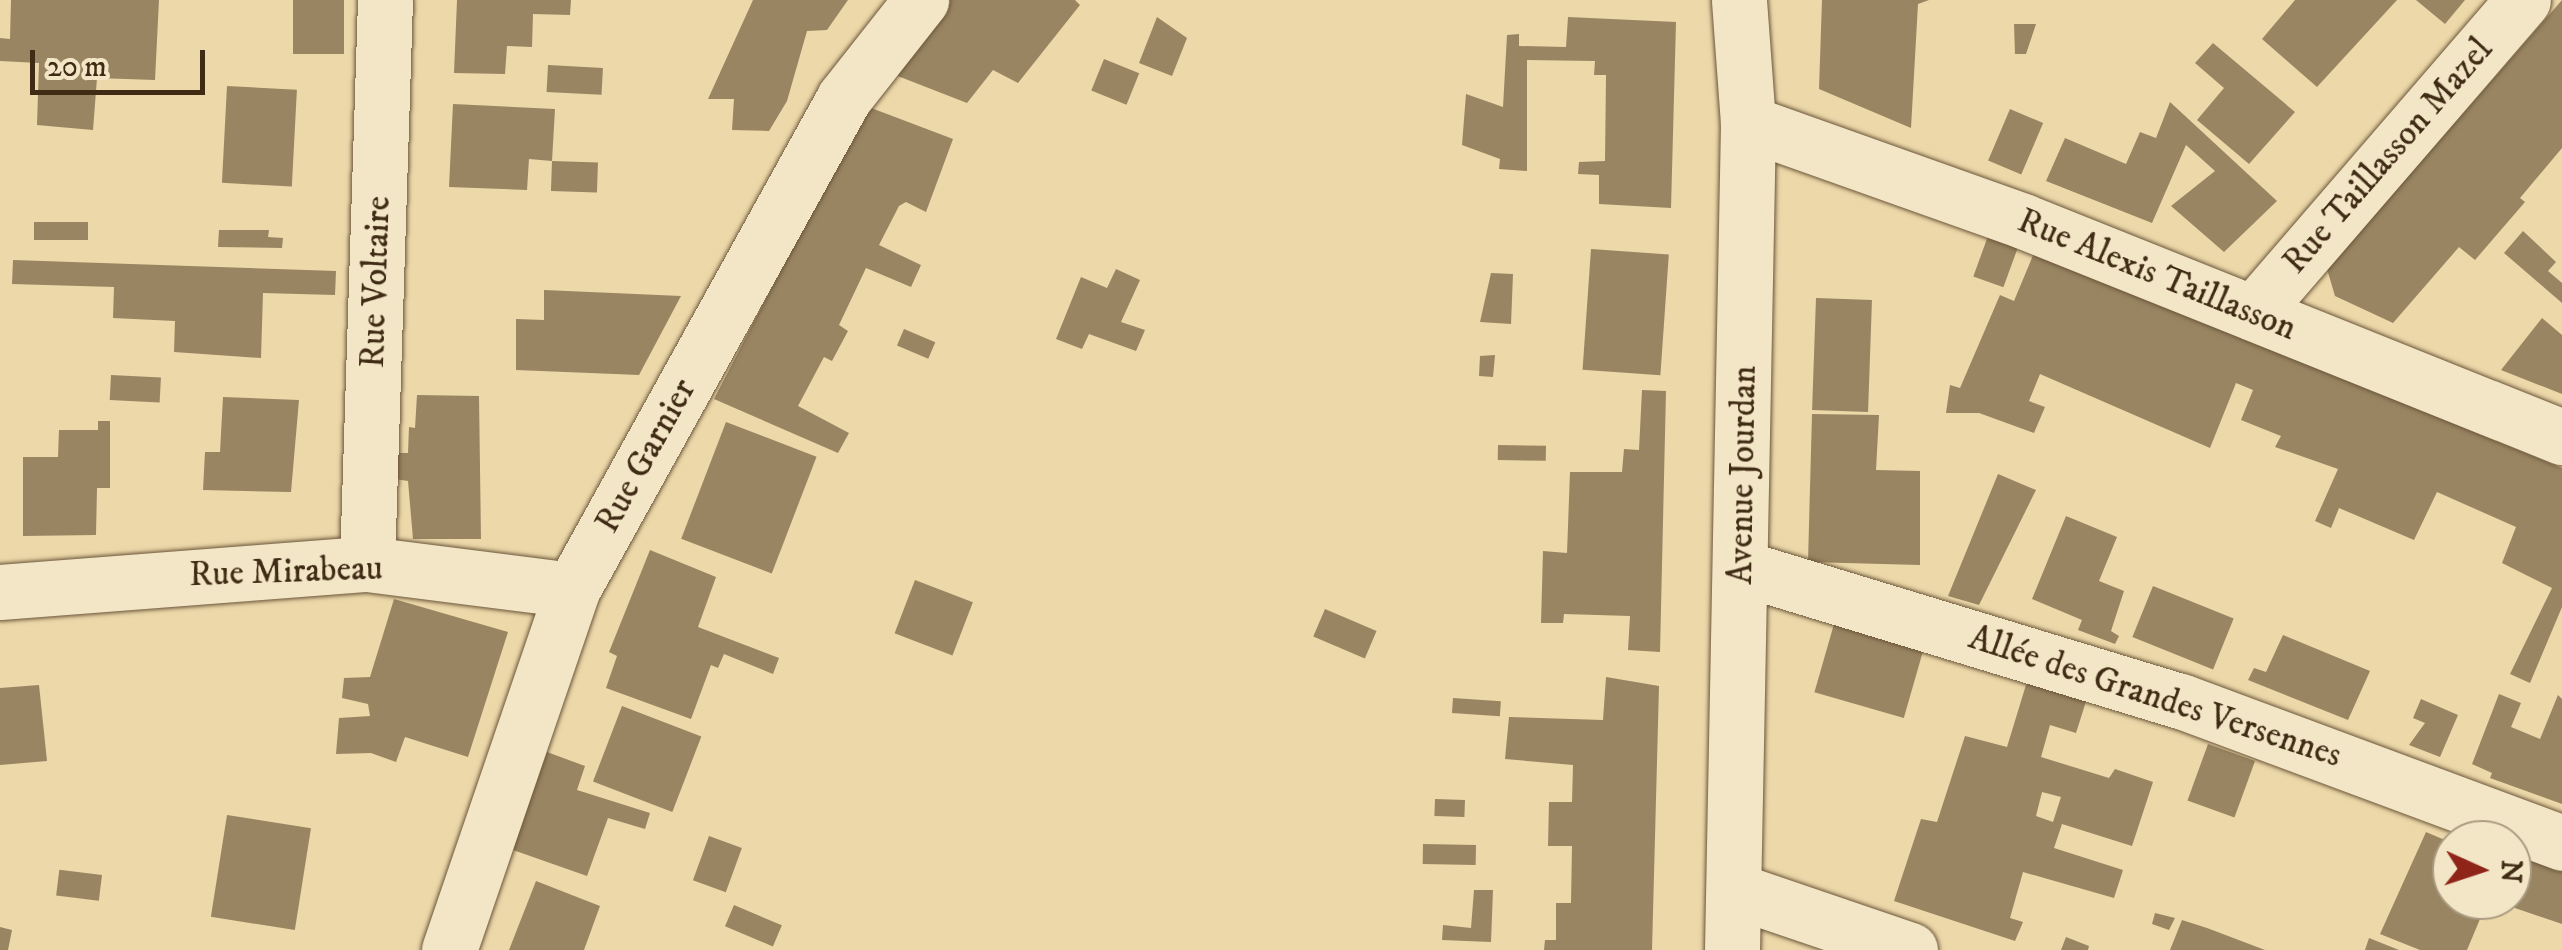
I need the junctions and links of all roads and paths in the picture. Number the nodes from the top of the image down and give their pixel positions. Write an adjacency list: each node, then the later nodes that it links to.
1 (386, 0): 8 (street, Rue Voltaire)
2 (921, 0): 10 (street, Rue Garnier)
3 (1739, 0): 5 (street, Avenue Jourdan)
4 (2523, 0): 6 (street, Rue Taillasson Mazel)
5 (1748, 123): 6 (street, Rue Alexis Taillasson); 9 (street, Avenue Jourdan)
6 (2253, 312): 7 (street, Rue Alexis Taillasson)
7 (2562, 437)
8 (367, 564): 10 (street, Rue Mirabeau); 11 (street, Rue Mirabeau)
9 (1742, 568): 12 (street, Allée des Grandes Versennes); 13 (street, Avenue Jourdan)
10 (572, 590): 14 (street, Rue Garnier)
11 (0, 592)
12 (2562, 844)
13 (1734, 890): 15 (street, Avenue Jourdan); 16 (street)
14 (450, 950)
15 (1732, 950)
16 (1910, 950)

